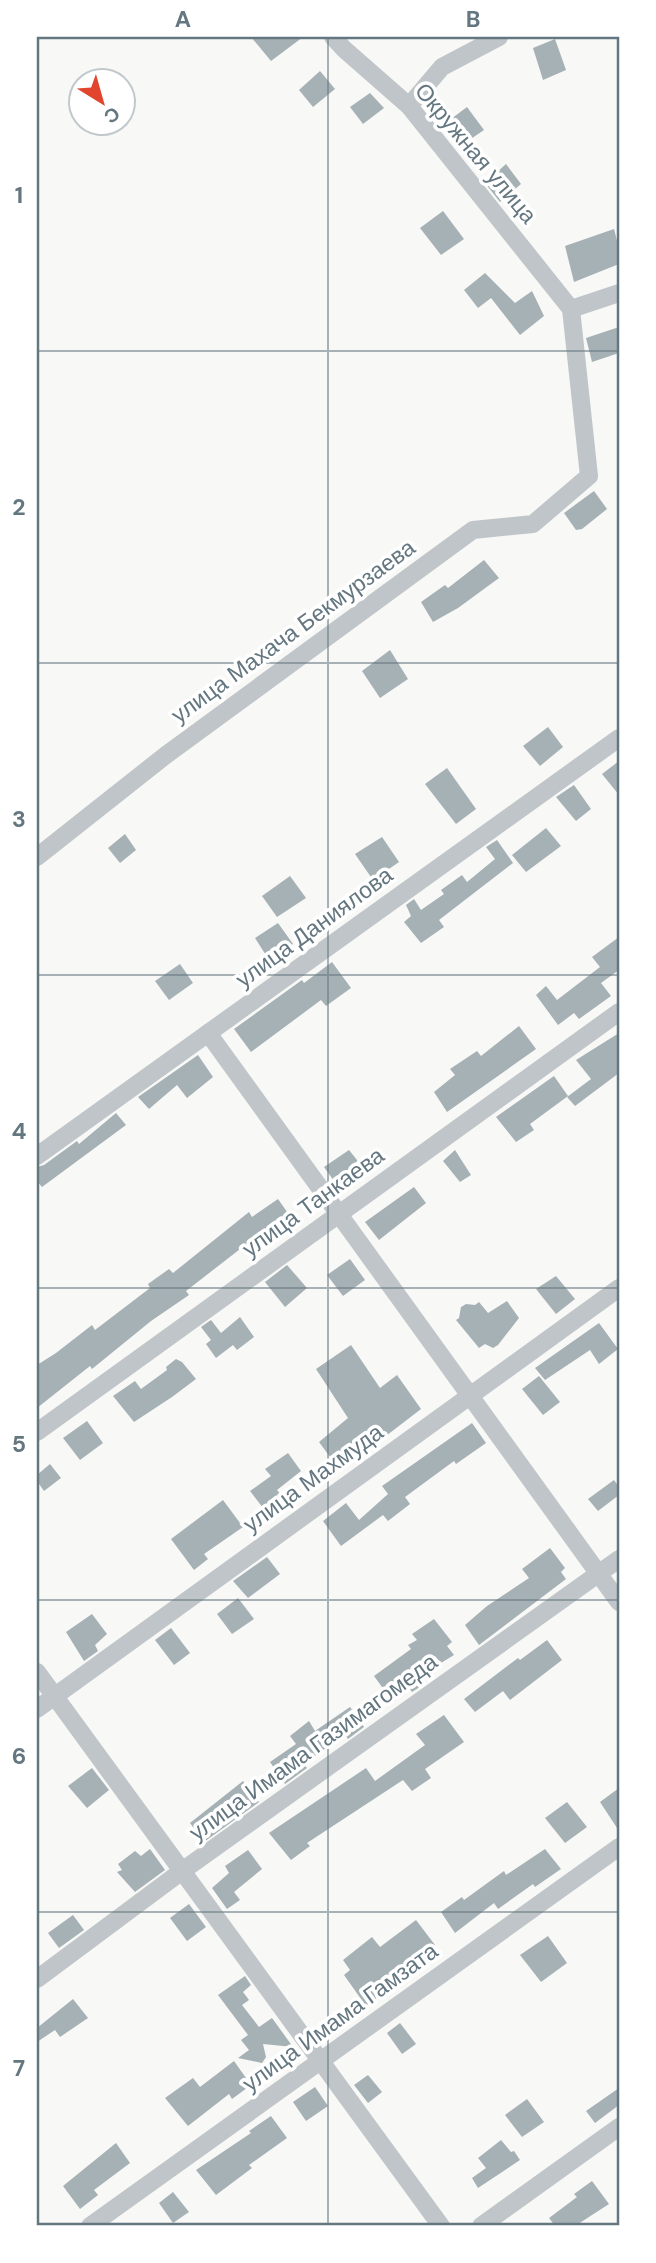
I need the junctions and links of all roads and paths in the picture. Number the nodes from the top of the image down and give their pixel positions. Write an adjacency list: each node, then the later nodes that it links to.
1 (333, 37): 3 (street, Окружная улица)
2 (499, 37): 3 (street)
3 (410, 106): 5 (street, Окружная улица)
4 (619, 293): 5 (street)
5 (571, 309): 7 (street, улица Махача Бекмурзаева)
6 (619, 738): 9 (street, улица Даниялова)
7 (37, 857)
8 (619, 1012): 11 (street, улица Танкаева)
9 (208, 1033): 10 (street, улица Даниялова); 11 (street)
10 (37, 1156)
11 (339, 1214): 13 (street); 14 (street, улица Танкаева)
12 (619, 1288): 13 (street, улица Махмуда)
13 (470, 1395): 16 (street); 19 (street, улица Махмуда)
14 (37, 1432)
15 (619, 1559): 16 (street, улица Имама Газимагомеда)
16 (598, 1573): 17 (street); 22 (street, улица Имама Газимагомеда)
17 (619, 1602)
18 (37, 1672): 19 (street)
19 (54, 1696): 20 (street, улица Махмуда); 22 (street)
20 (37, 1709)
21 (619, 1847): 24 (street, улица Имама Гамзата)
22 (182, 1871): 23 (street, улица Имама Газимагомеда); 24 (street)
23 (37, 1979)
24 (320, 2061): 26 (street, улица Имама Гамзата); 27 (street)
25 (619, 2127): 28 (street)
26 (90, 2226)
27 (441, 2226)
28 (481, 2226)

